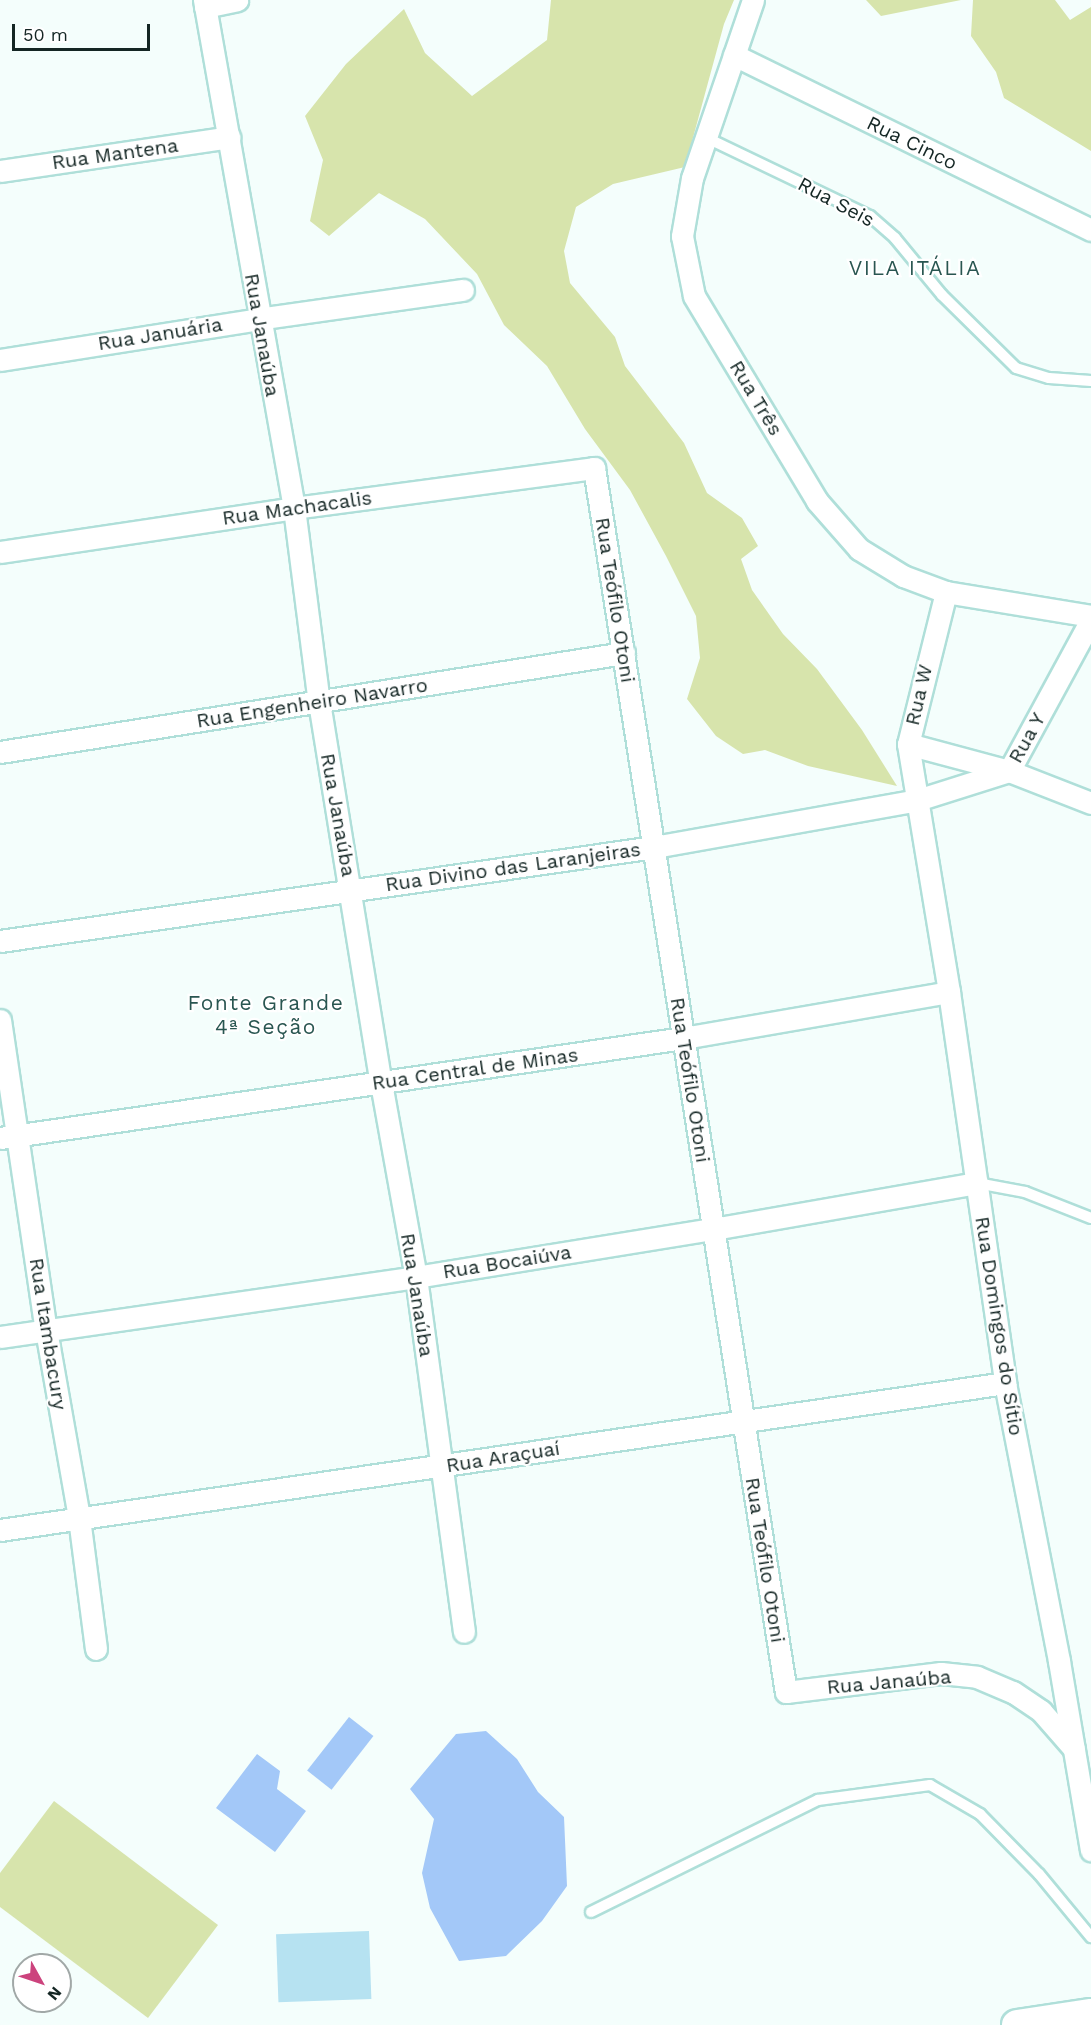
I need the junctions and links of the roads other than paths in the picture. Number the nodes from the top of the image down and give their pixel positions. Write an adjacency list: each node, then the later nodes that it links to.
1 (237, 0): 3 (street)
2 (753, 0): 4 (street, Rua Três)
3 (204, 3): 5 (street, Rua Janaúba)
4 (734, 55): 6 (street, Rua Três); 8 (street, Rua Cinco)
5 (230, 137): 7 (street, Rua Mantena); 10 (street, Rua Janaúba)
6 (706, 138): 12 (lane, Rua Seis); 16 (street, Rua Três)
7 (0, 171)
8 (1091, 230)
9 (463, 290): 10 (street, Rua Januária)
10 (258, 318): 11 (street, Rua Januária); 14 (street, Rua Janaúba)
11 (0, 360)
12 (1091, 381)
13 (594, 468): 14 (street, Rua Machacalis); 18 (street, Rua Teófilo Otoni)
14 (294, 508): 15 (street, Rua Machacalis); 19 (street, Rua Janaúba)
15 (0, 552)
16 (946, 592): 17 (street, Rua Três); 20 (street, Rua W)
17 (1091, 618): 22 (street, Rua Y)
18 (624, 653): 19 (street, Rua Engenheiro Navarro); 25 (street, Rua Teófilo Otoni)
19 (319, 702): 21 (street, Rua Engenheiro Navarro); 26 (street, Rua Janaúba)
20 (908, 744): 22 (street); 23 (street, Rua W)
21 (0, 752)
22 (1010, 771): 23 (street, Rua Y); 24 (street)
23 (917, 800): 25 (street, Rua Divino das Laranjeiras); 28 (street, Rua Domingos do Sítio)
24 (1091, 802)
25 (654, 847): 26 (street, Rua Divino das Laranjeiras); 30 (street, Rua Teófilo Otoni)
26 (351, 890): 27 (street, Rua Divino das Laranjeiras); 31 (street, Rua Janaúba)
27 (0, 941)
28 (949, 992): 30 (street, Rua Central de Minas); 33 (street, Rua Domingos do Sítio)
29 (0, 1020): 32 (street, Rua Itambacury)
30 (683, 1038): 31 (street, Rua Central de Minas); 35 (street, Rua Teófilo Otoni)
31 (381, 1083): 32 (street, Rua Central de Minas); 36 (street, Rua Janaúba)
32 (8, 1137): 37 (street, Rua Itambacury)
33 (977, 1183): 34 (lane); 35 (street, Rua Bocaiúva); 39 (street, Rua Domingos do Sítio)
34 (1091, 1218)
35 (713, 1229): 36 (street, Rua Bocaiúva); 40 (street, Rua Teófilo Otoni)
36 (416, 1277): 37 (street, Rua Bocaiúva); 41 (street, Rua Janaúba)
37 (46, 1330): 38 (street, Rua Bocaiúva); 42 (street, Rua Itambacury)
38 (0, 1337)
39 (1005, 1383): 40 (street, Rua Araçuaí); 47 (street, Rua Domingos do Sítio)
40 (743, 1420): 41 (street, Rua Araçuaí); 46 (street, Rua Teófilo Otoni)
41 (442, 1466): 42 (street, Rua Araçuaí); 44 (street, Rua Janaúba)
42 (79, 1518): 43 (street, Rua Araçuaí); 45 (street, Rua Itambacury)
43 (0, 1530)
44 (464, 1632)
45 (96, 1649)
46 (786, 1692): 47 (street, Rua Janaúba)
47 (1074, 1749): 48 (street, Rua Domingos do Sítio)
48 (1091, 1850)
49 (591, 1912): 50 (lane)
50 (1091, 1937)
51 (1091, 2014): 52 (street)
52 (1017, 2025)

